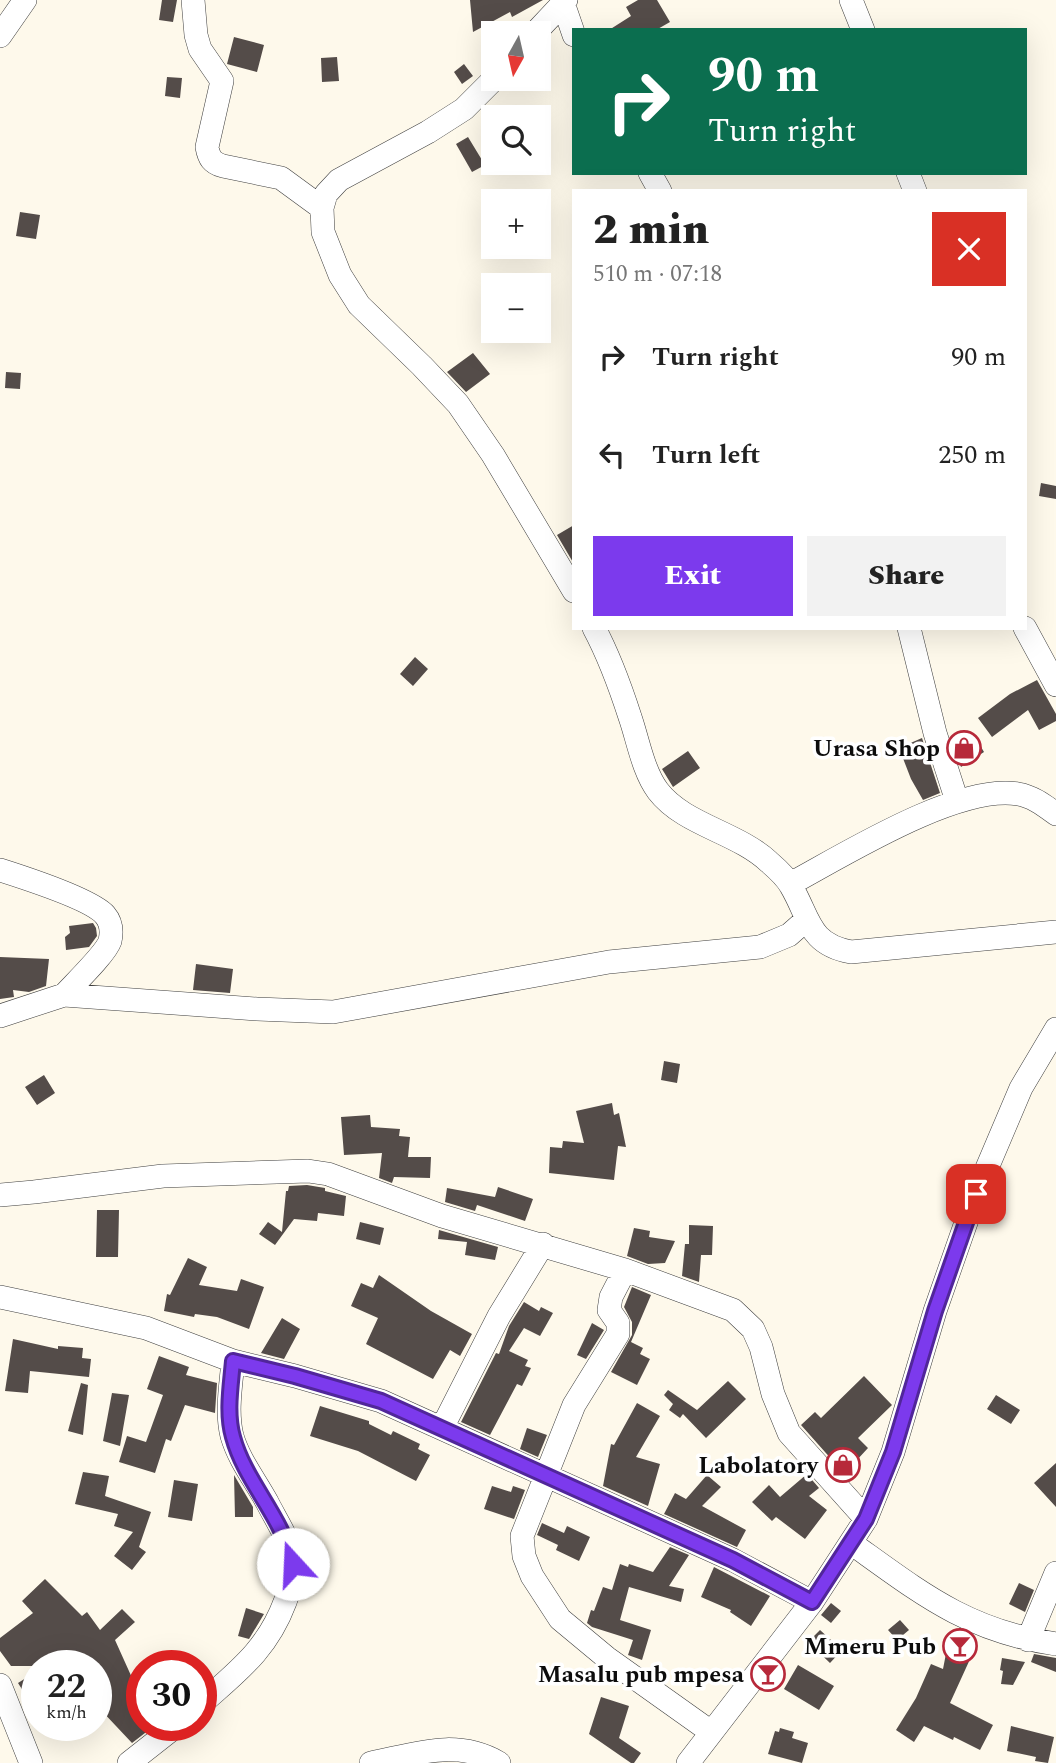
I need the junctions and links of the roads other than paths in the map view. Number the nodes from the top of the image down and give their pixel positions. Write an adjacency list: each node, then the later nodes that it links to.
1 (25, 0): 8 (street)
2 (193, 0): 10 (street)
3 (564, 0): 5 (street); 6 (street)
4 (851, 0): 7 (street)
5 (546, 21)
6 (572, 28)
7 (862, 28)
8 (0, 36)
9 (482, 91): 10 (street)
10 (322, 208): 11 (street)
11 (572, 581)
12 (595, 630): 19 (street)
13 (909, 630): 16 (street)
14 (1026, 630): 15 (street)
15 (1056, 685)
16 (957, 801): 17 (street); 19 (street)
17 (1056, 814)
18 (0, 870): 22 (street)
19 (790, 884): 20 (street)
20 (806, 920): 21 (street); 22 (street)
21 (1056, 932)
22 (64, 995): 23 (street)
23 (0, 1016)
24 (1056, 1029): 32 (street)
25 (0, 1195): 26 (street)
26 (543, 1244): 27 (street); 30 (street)
27 (625, 1270): 31 (street); 32 (street)
28 (0, 1297): 29 (street)
29 (233, 1361): 30 (street); 39 (street)
30 (442, 1428): 31 (street)
31 (546, 1476): 35 (street); 40 (street)
32 (866, 1519): 33 (street)
33 (851, 1543): 35 (street); 36 (street)
34 (1056, 1573): 36 (street)
35 (812, 1602): 40 (street)
36 (1028, 1640): 37 (street)
37 (1056, 1644)
38 (0, 1685): 43 (street)
39 (217, 1689)
40 (711, 1732): 46 (street)
41 (160, 1741): 42 (street)
42 (140, 1760)
43 (31, 1763)
44 (371, 1763): 45 (street)
45 (499, 1763)
46 (688, 1763)

